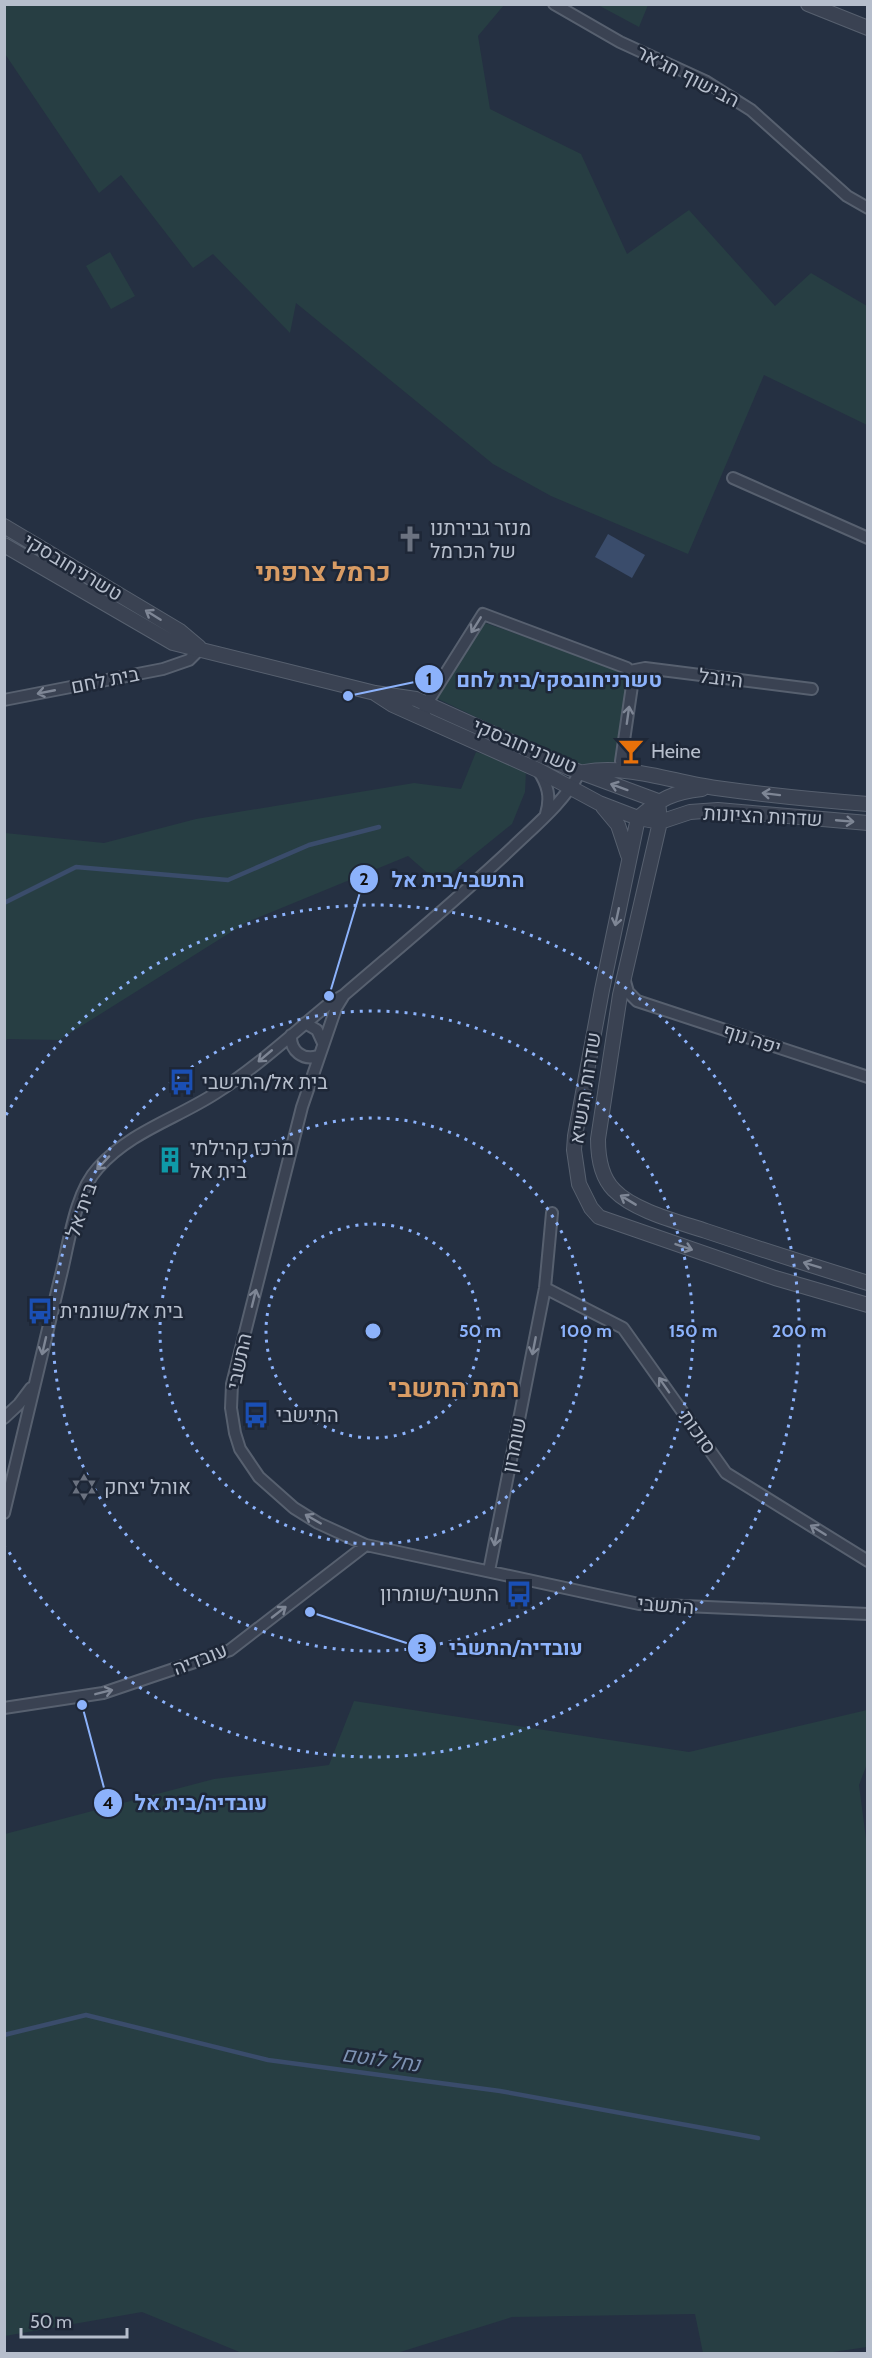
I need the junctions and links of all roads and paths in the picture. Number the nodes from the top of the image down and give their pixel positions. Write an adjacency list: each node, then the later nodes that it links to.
1 (554, 4): 4 (street, הבישוף חג'אר)
2 (808, 4): 3 (street)
3 (867, 28)
4 (867, 208)
5 (733, 478): 7 (street)
6 (4, 526): 9 (street, טשרניחובסקי, one-way to 6)
7 (867, 538)
8 (4, 545): 9 (street, טשרניחובסקי)
9 (201, 648): 12 (street, טשרניחובסקי); 13 (street, בית לחם, one-way to 13)
10 (630, 672): 11 (street, היובל); 14 (street, one-way to 14); 17 (street, one-way to 10)
11 (812, 689)
12 (375, 693): 14 (street, טשרניחובסקי); 15 (street, טשרניחובסקי)
13 (4, 700)
14 (427, 703): 15 (street); 18 (street, טשרניחובסקי)
15 (427, 720): 16 (street, טשרניחובסקי)
16 (538, 770): 19 (street, טשרניחובסקי); 24 (street)
17 (627, 771): 18 (street, טשרניחובסקי); 20 (street, טשרניחובסקי)
18 (580, 772): 19 (street, התשבי); 21 (street, one-way to 18)
19 (572, 788): 22 (street, טשרניחובסקי); 24 (street, התשבי)
20 (716, 788): 21 (street); 23 (street, שדרות הציונות, one-way to 20)
21 (658, 801): 25 (street); 26 (street, שדרות הנשיא)
22 (599, 803): 25 (street, טשרניחובסקי); 28 (street)
23 (867, 804)
24 (545, 816): 30 (street, התשבי)
25 (638, 818): 26 (street, טשרניחובסקי); 28 (street, שדרות הנשיא)
26 (660, 822): 27 (street, שדרות הציונות, one-way to 27); 29 (street, שדרות הנשיא)
27 (867, 823)
28 (629, 860): 41 (street, שדרות הנשיא, one-way to 41)
29 (624, 977): 31 (street); 32 (street, שדרות הנשיא)
30 (344, 995): 33 (street, בית אל); 35 (street, התשבי)
31 (637, 1001): 32 (street); 37 (street, יפה נוף)
32 (616, 1012): 39 (street, שדרות הנשיא, one-way to 32)
33 (305, 1023): 34 (street, בית אל); 35 (street)
34 (291, 1035): 36 (street); 42 (street, בית אל, one-way to 42)
35 (323, 1043): 36 (street, התשבי)
36 (318, 1056): 45 (street, התשבי, one-way to 36)
37 (867, 1077)
38 (552, 1212): 40 (street, שומרון)
39 (867, 1282)
40 (545, 1288): 46 (street, סוכות, one-way to 40); 47 (street, שומרון, one-way to 47)
41 (867, 1305)
42 (35, 1383): 43 (street); 44 (street, בית אל)
43 (4, 1418)
44 (4, 1513)
45 (366, 1545): 47 (street, התשבי); 49 (street, עובדיה, one-way to 45)
46 (867, 1561)
47 (489, 1571): 48 (street, התשבי)
48 (867, 1614)
49 (4, 1708)

